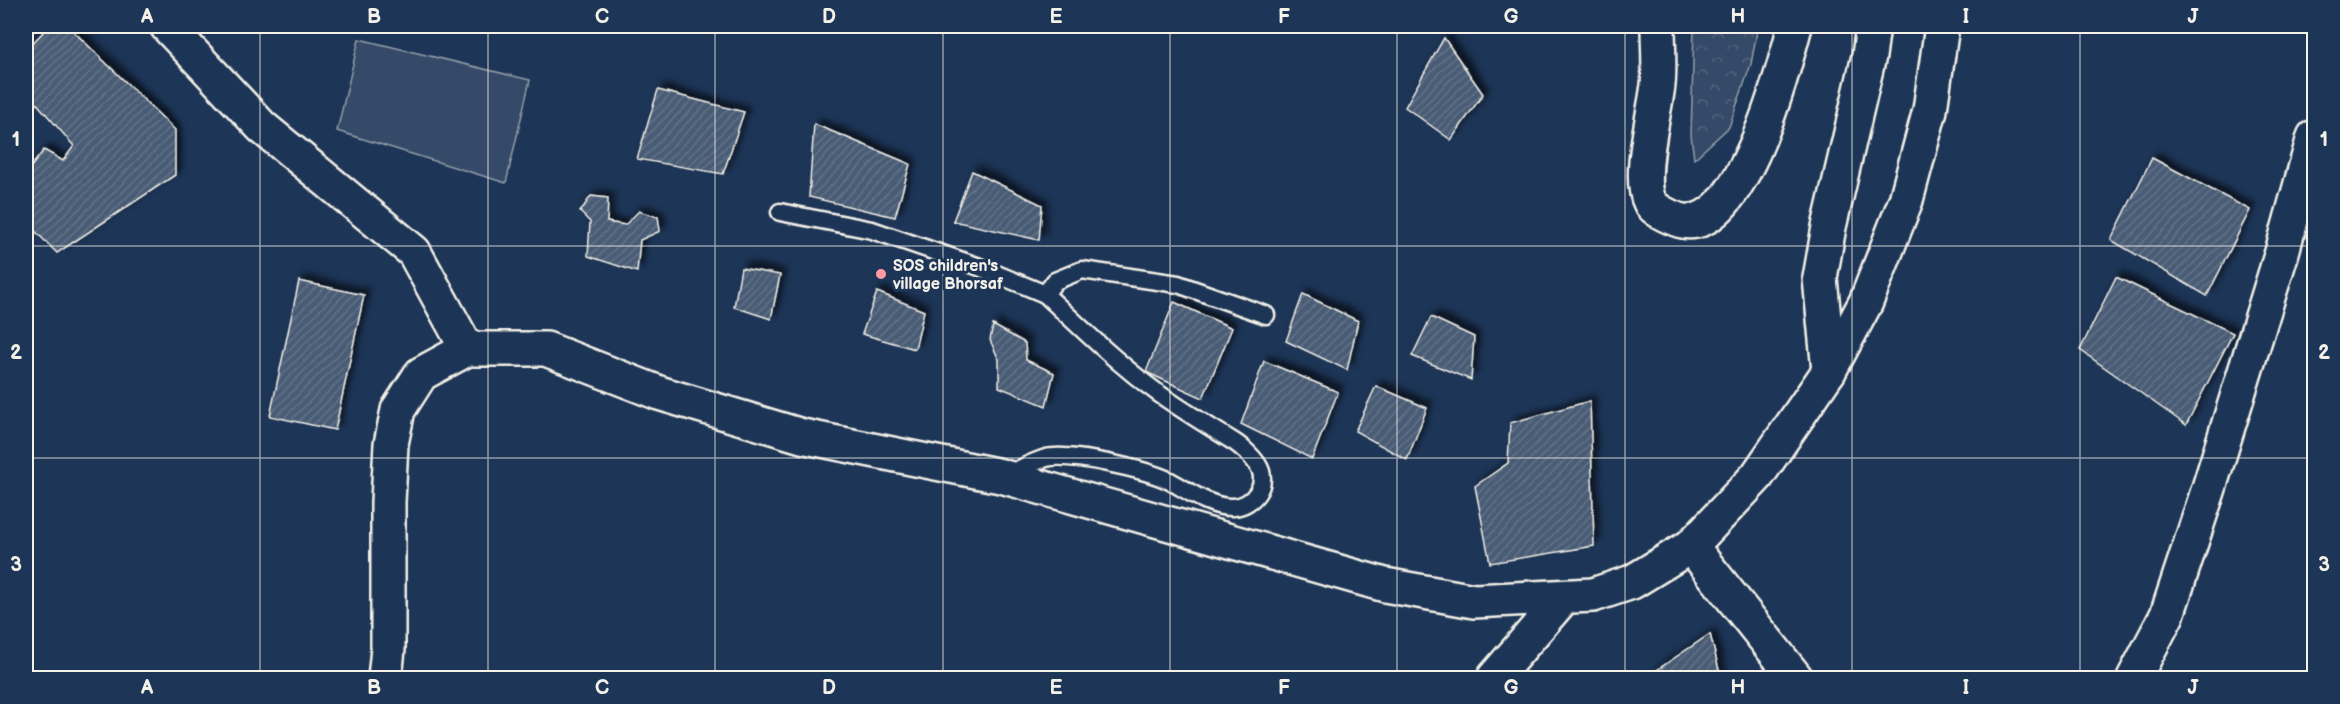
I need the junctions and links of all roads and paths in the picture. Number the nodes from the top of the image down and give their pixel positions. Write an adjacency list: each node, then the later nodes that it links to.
1 (167, 26): 10 (main road)
2 (1658, 26): 3 (main road)
3 (1795, 26)
4 (1873, 26): 11 (main road)
5 (1942, 26): 11 (main road)
6 (2314, 137): 18 (main road)
7 (780, 212): 8 (lane)
8 (1045, 294): 9 (lane); 12 (lane)
9 (1266, 315)
10 (467, 349): 12 (main road); 15 (main road)
11 (1829, 371): 13 (main road)
12 (1001, 476): 14 (main road)
13 (1691, 546): 14 (main road); 17 (main road)
14 (1563, 598): 16 (main road)
15 (385, 678)
16 (1494, 678)
17 (1796, 678)
18 (2134, 678)

